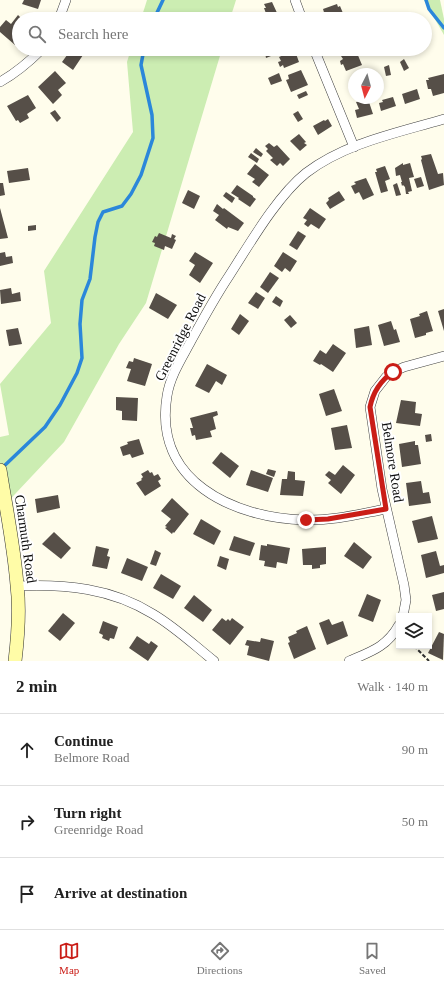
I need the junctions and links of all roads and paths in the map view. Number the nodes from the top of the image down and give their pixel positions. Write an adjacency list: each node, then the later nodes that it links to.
1 (66, 0): 3 (street)
2 (294, 0): 4 (street)
3 (62, 12)
4 (299, 12)
5 (35, 56): 7 (street)
6 (317, 56): 9 (street)
7 (0, 82)
8 (444, 119): 9 (street, Greenridge Road)
9 (354, 147): 12 (street, Greenridge Road)
10 (444, 356): 12 (street, Belmore Road)
11 (1, 474): 13 (street, Charmuth Road)
12 (386, 509): 14 (street, Belmore Road)
13 (18, 586): 17 (street, Charmuth Road); 18 (street)
14 (404, 613)
15 (396, 631): 19 (street)
16 (417, 649): 20 (path)
17 (15, 661)
18 (214, 661)
19 (349, 661)
20 (428, 661)

